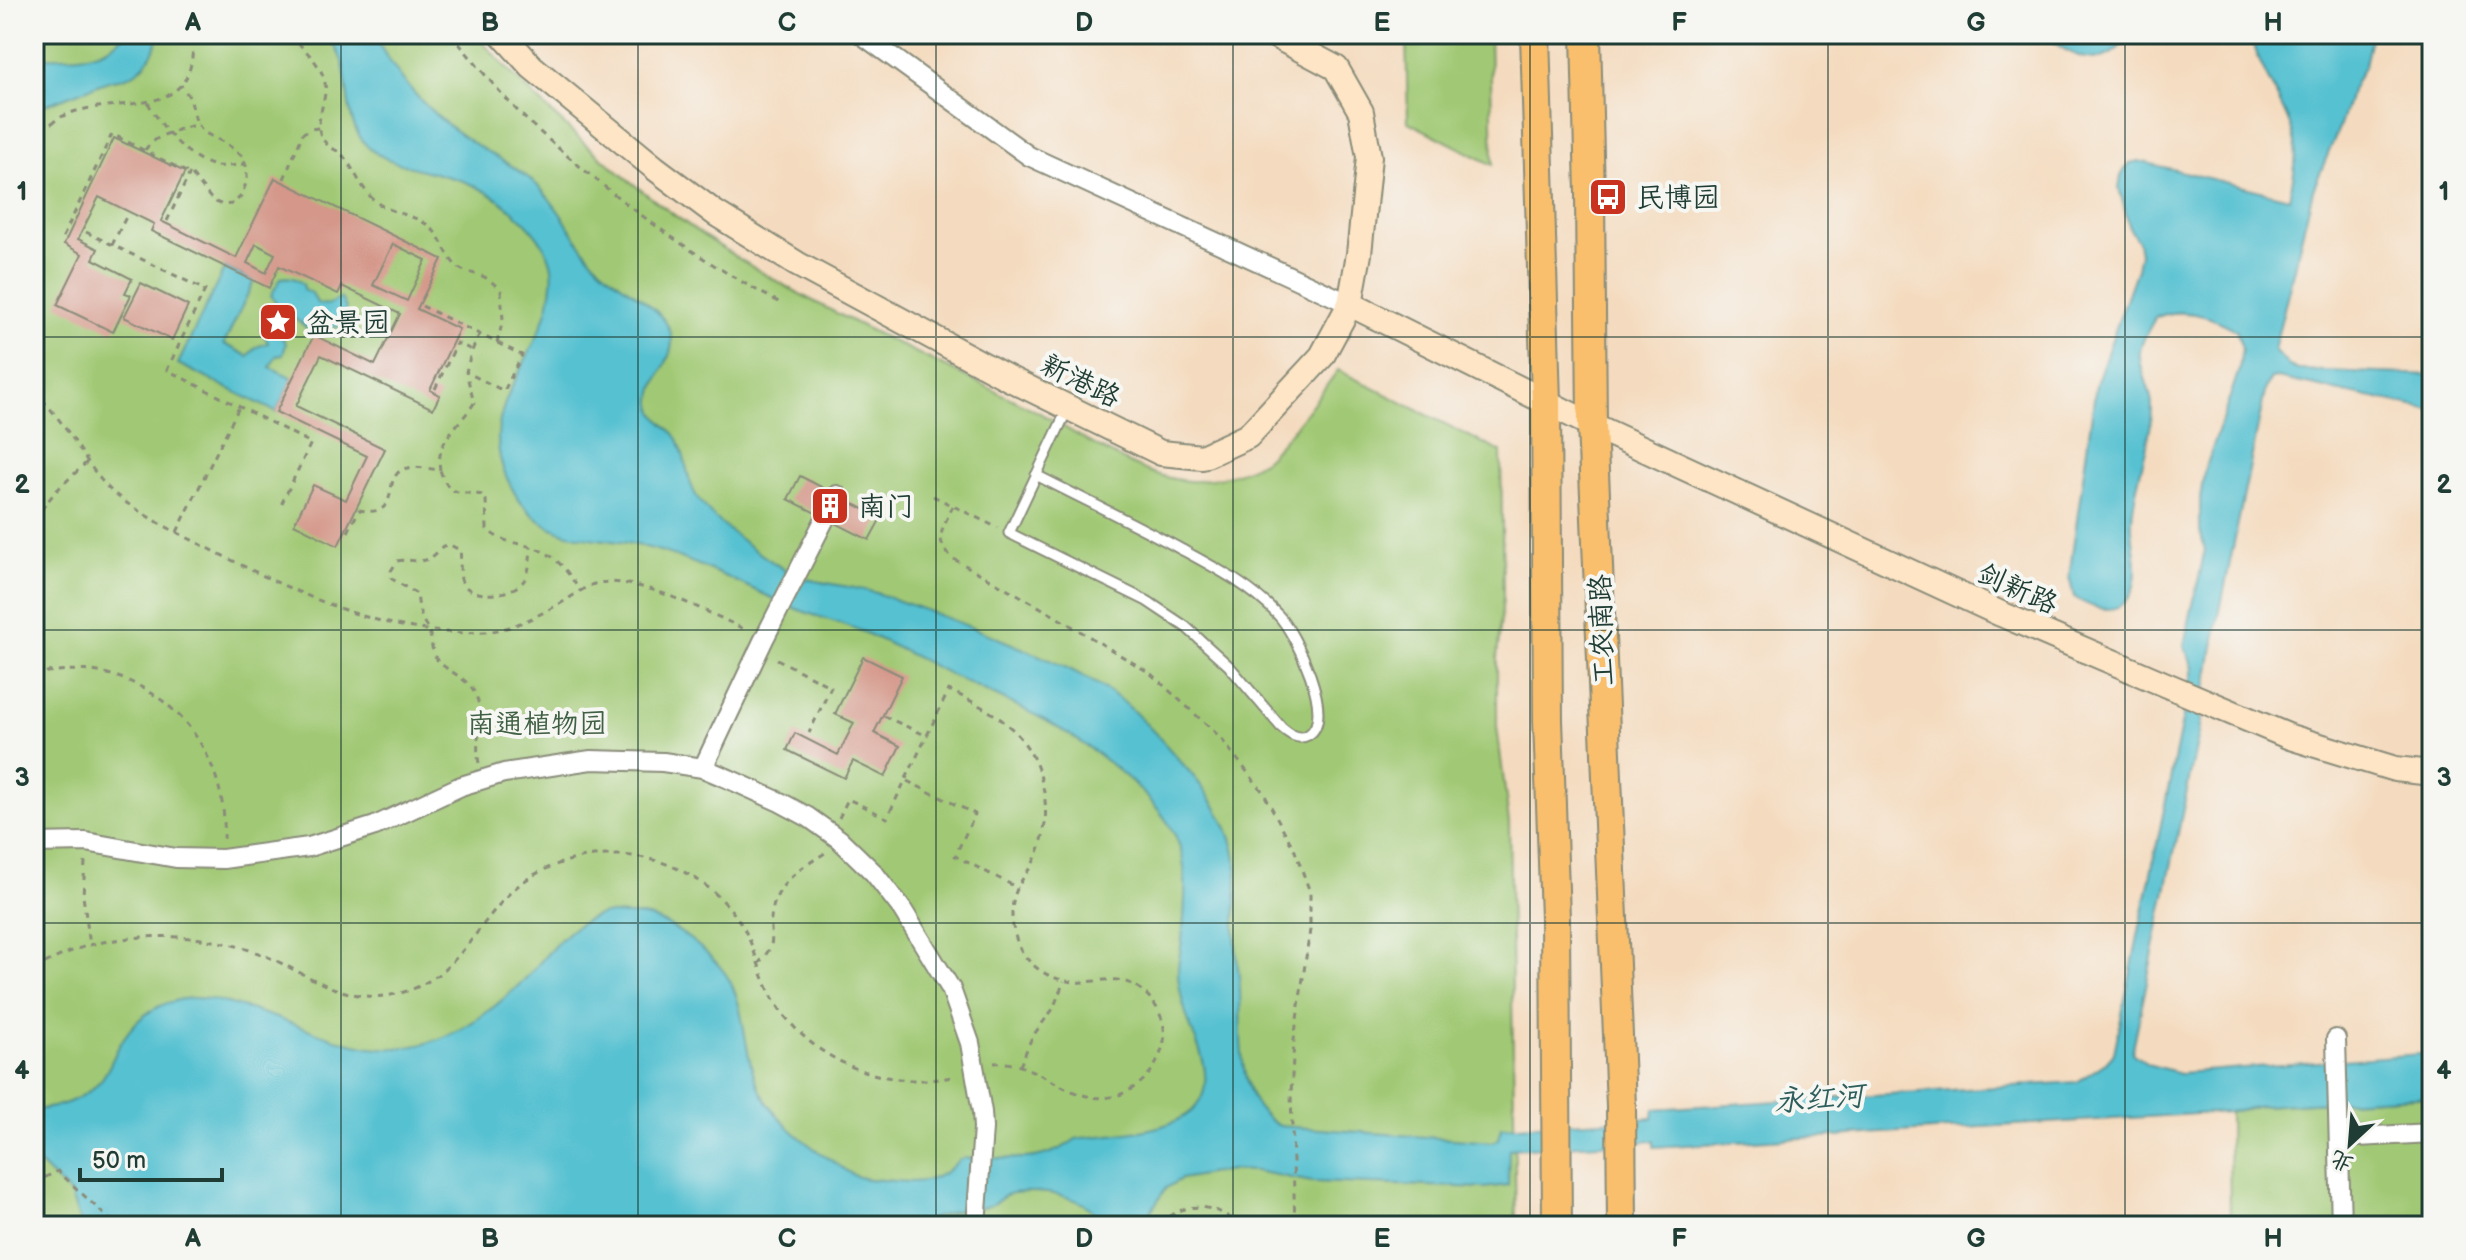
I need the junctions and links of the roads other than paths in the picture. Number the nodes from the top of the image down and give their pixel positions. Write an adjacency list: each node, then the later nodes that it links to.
1 (502, 34): 8 (street, 新港路)
2 (861, 34): 6 (street)
3 (1272, 34): 6 (street, 新港路)
4 (1535, 34): 7 (main road, 工农南路)
5 (1586, 34): 9 (main road, 工农南路)
6 (1350, 304): 7 (street, 剑新路); 8 (street, 新港路)
7 (1546, 402): 9 (street, 剑新路); 19 (main road, 工农南路)
8 (1068, 408): 10 (lane)
9 (1592, 425): 13 (street, 剑新路); 20 (main road, 工农南路)
10 (1036, 475)
11 (837, 495): 12 (street)
12 (703, 768): 14 (street); 18 (street)
13 (2432, 773)
14 (34, 843)
15 (2337, 1047): 17 (street)
16 (2432, 1133): 17 (street)
17 (2339, 1138): 21 (street)
18 (976, 1222)
19 (1557, 1226)
20 (1622, 1226)
21 (2341, 1226)

